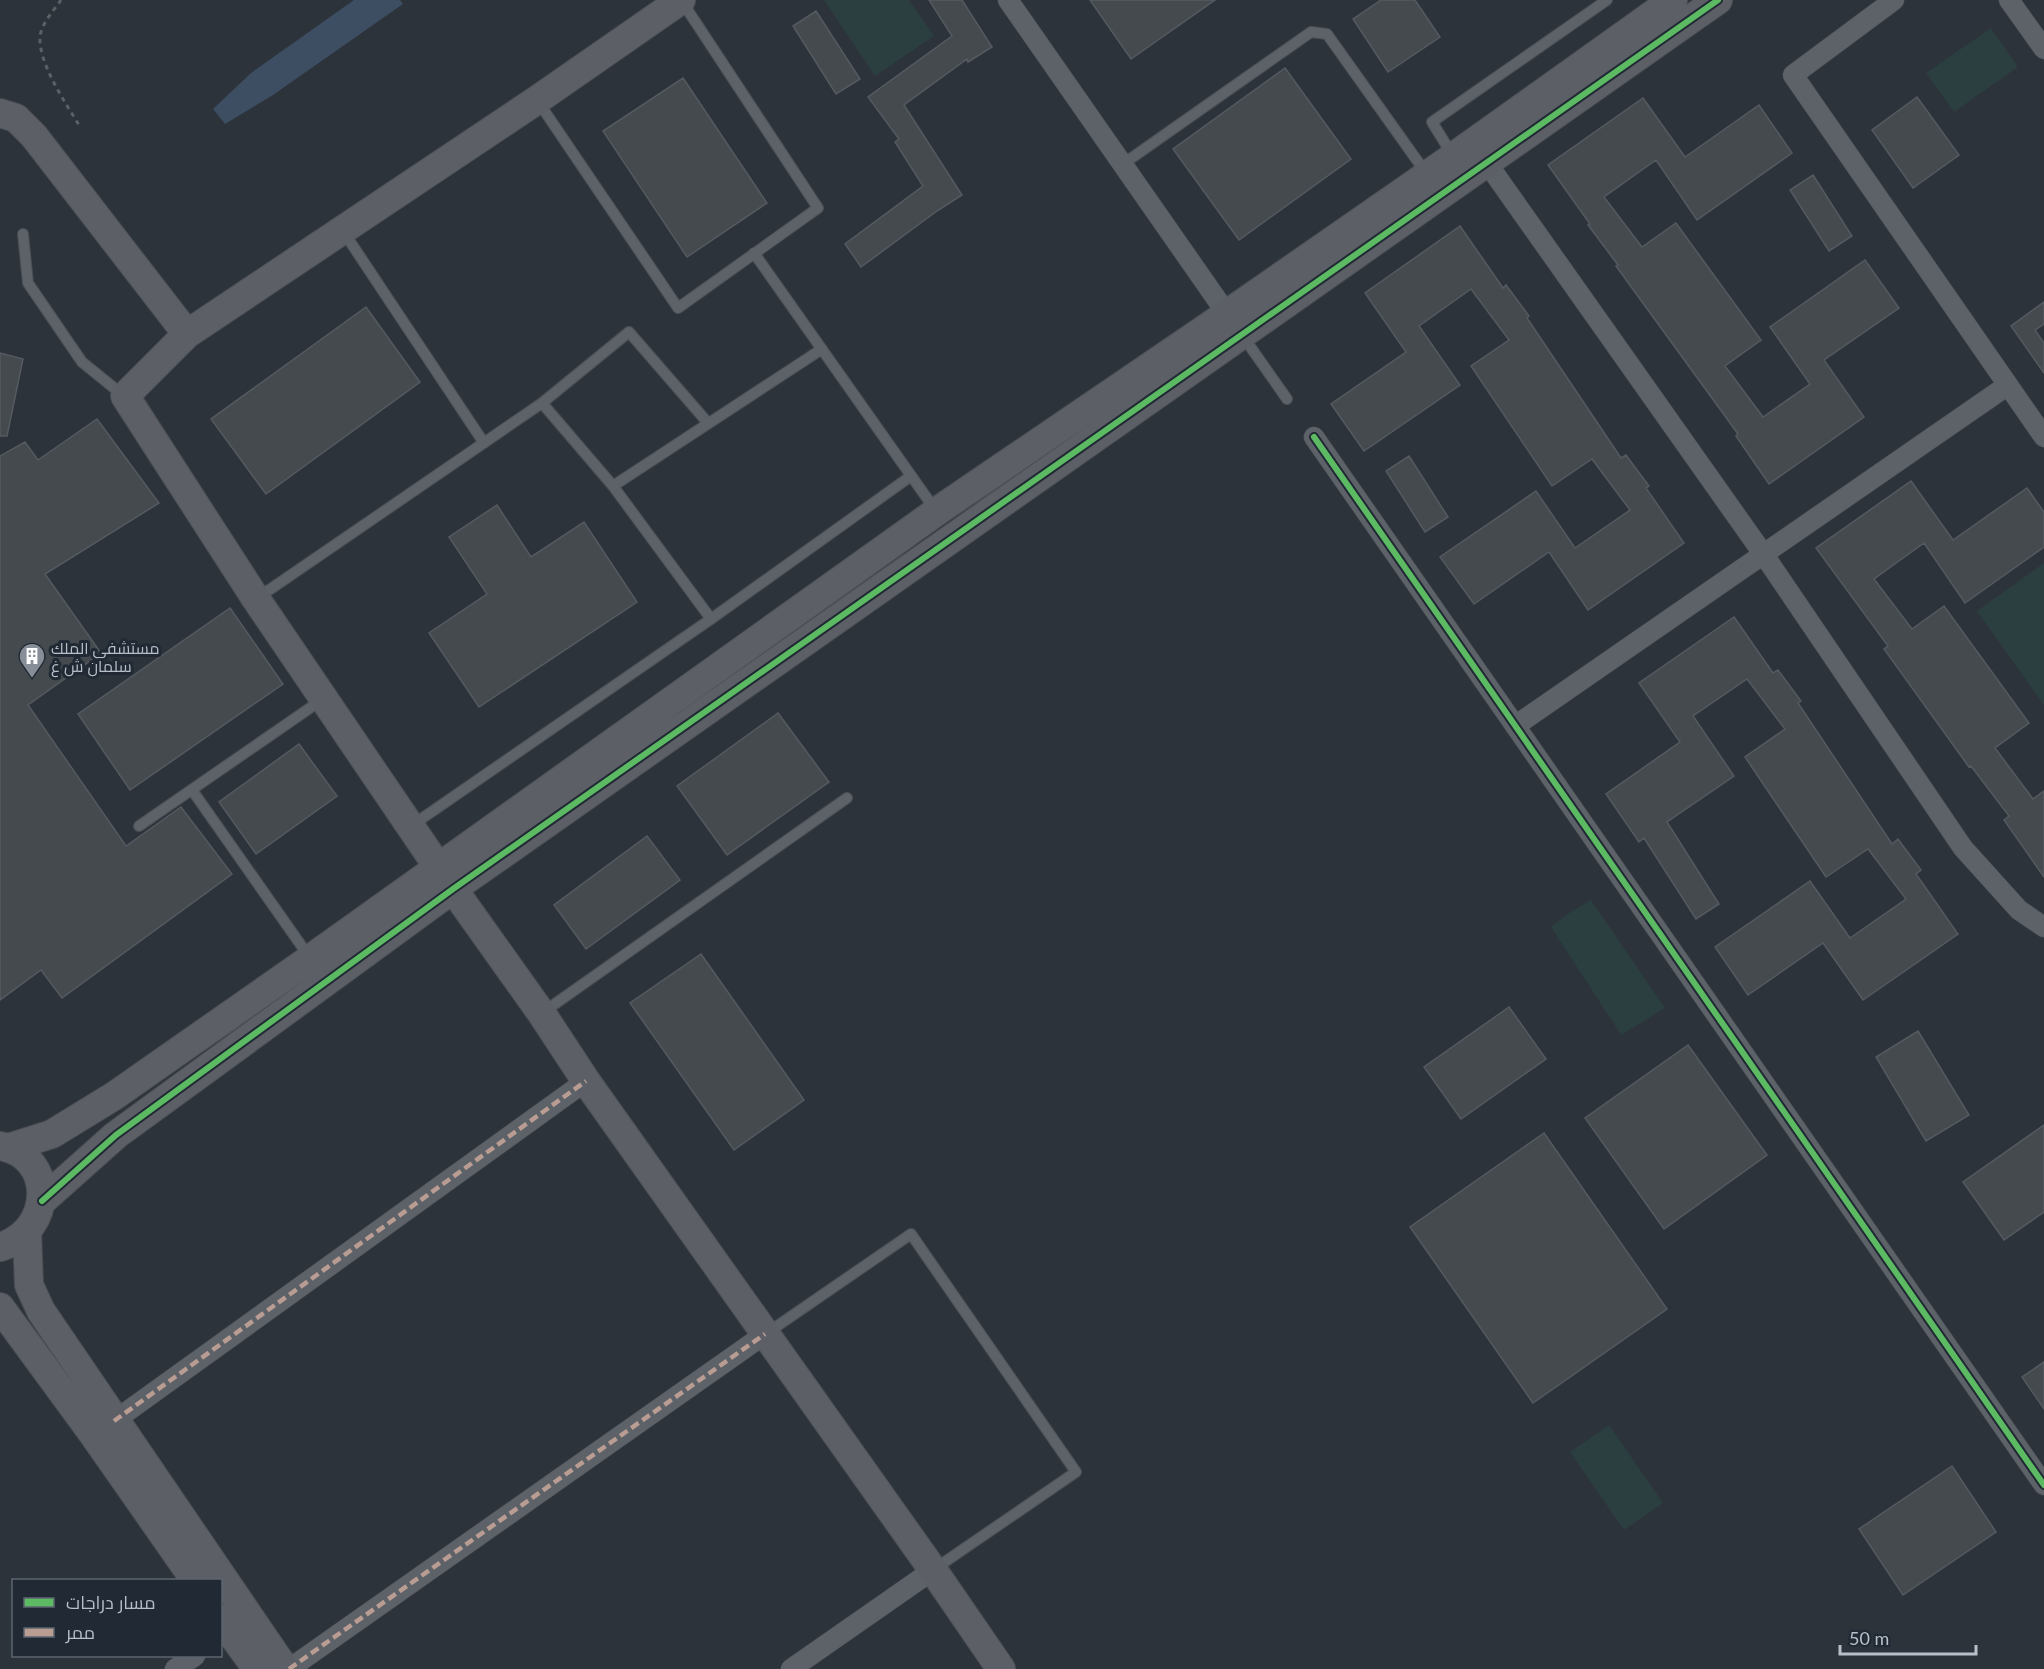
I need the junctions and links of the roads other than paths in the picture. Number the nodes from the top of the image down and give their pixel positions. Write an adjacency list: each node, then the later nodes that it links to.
1 (681, 0): 9 (street); 17 (lane)
2 (1008, 0): 13 (street)
3 (1607, 0): 11 (lane)
4 (1718, 0): 7 (street)
5 (1893, 0): 21 (street)
6 (2009, 0): 8 (street)
7 (1674, 10): 11 (street); 12 (street)
8 (2044, 49)
9 (537, 100): 15 (street); 17 (lane)
10 (0, 113): 19 (street)
11 (1454, 157): 14 (street)
12 (1487, 163): 14 (street); 35 (street)
13 (1123, 164): 14 (lane); 18 (street)
14 (1434, 184): 18 (street)
15 (342, 230): 19 (street); 28 (lane)
16 (23, 234): 22 (lane)
17 (754, 253): 20 (lane)
18 (1235, 324): 23 (lane); 31 (street); 33 (street)
19 (187, 334): 22 (street)
20 (822, 349): 25 (lane); 29 (lane)
21 (2008, 385): 27 (street); 35 (street)
22 (125, 396): 36 (street)
23 (1287, 399)
24 (542, 403): 25 (lane); 28 (lane); 30 (lane)
25 (708, 423): 30 (lane)
26 (1314, 437): 39 (street)
27 (2044, 437)
28 (484, 443): 36 (lane)
29 (911, 476): 32 (lane); 37 (lane)
30 (613, 486): 37 (lane)
31 (973, 486): 32 (street); 33 (street)
32 (936, 512): 34 (street); 44 (street)
33 (991, 513): 34 (street)
34 (955, 538): 44 (street)
35 (1764, 555): 39 (street); 45 (street)
36 (256, 599): 38 (street)
37 (711, 620): 43 (lane)
38 (324, 698): 40 (lane); 43 (street)
39 (1515, 726): 56 (street)
40 (192, 790): 42 (lane); 46 (lane)
41 (847, 798): 47 (lane)
42 (139, 826)
43 (411, 826): 44 (street)
44 (446, 878): 46 (street); 47 (street); 50 (street)
45 (2044, 927)
46 (310, 958): 49 (street)
47 (542, 1014): 48 (street)
48 (586, 1081): 54 (street); 55 (street)
49 (4, 1147): 50 (street)
50 (42, 1201): 51 (street)
51 (27, 1232): 52 (street); 55 (street)
52 (0, 1247)
53 (6, 1320): 58 (street)
54 (765, 1334): 57 (street); 57 (lane); 64 (street)
55 (114, 1421): 64 (street)
56 (2044, 1485)
57 (933, 1570): 61 (street); 65 (street)
58 (194, 1579)
59 (224, 1630): 63 (street)
60 (193, 1657): 62 (street)
61 (992, 1666)
62 (175, 1669)
63 (257, 1669)
64 (287, 1669)
65 (791, 1669)

